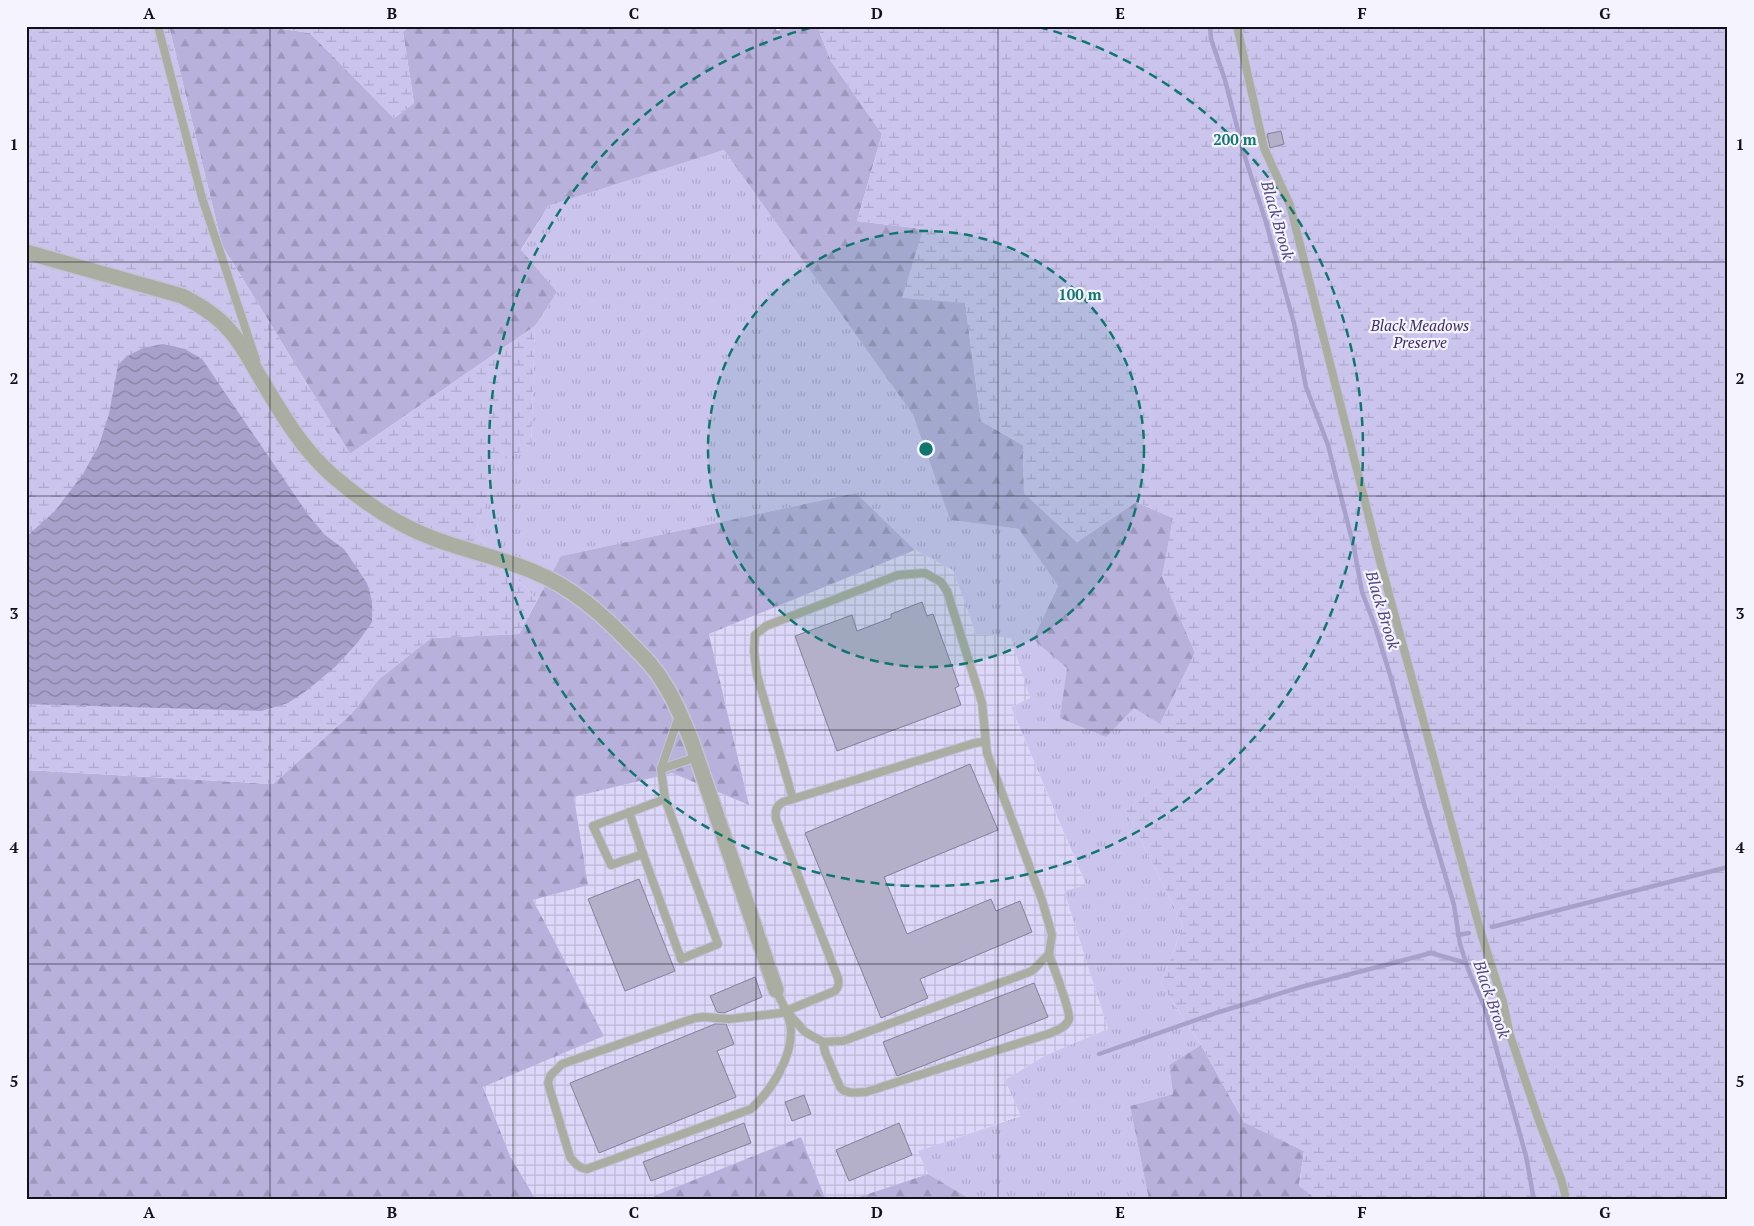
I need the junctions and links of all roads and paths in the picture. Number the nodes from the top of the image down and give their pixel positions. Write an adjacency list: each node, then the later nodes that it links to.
1 (158, 26): 4 (lane)
2 (1237, 26): 17 (lane)
3 (26, 252): 4 (street)
4 (265, 386): 5 (street)
5 (680, 714): 7 (street); 8 (lane)
6 (986, 744): 10 (lane); 10 (lane); 13 (lane)
7 (697, 758): 8 (lane); 14 (street)
8 (662, 769): 9 (lane)
9 (664, 799): 11 (lane); 12 (lane)
10 (793, 799): 15 (lane)
11 (629, 812): 12 (lane); 12 (lane)
12 (643, 854)
13 (1048, 954): 16 (lane); 16 (lane)
14 (776, 990): 15 (lane)
15 (787, 1012): 15 (lane); 16 (lane)
16 (823, 1042)
17 (1564, 1200)

